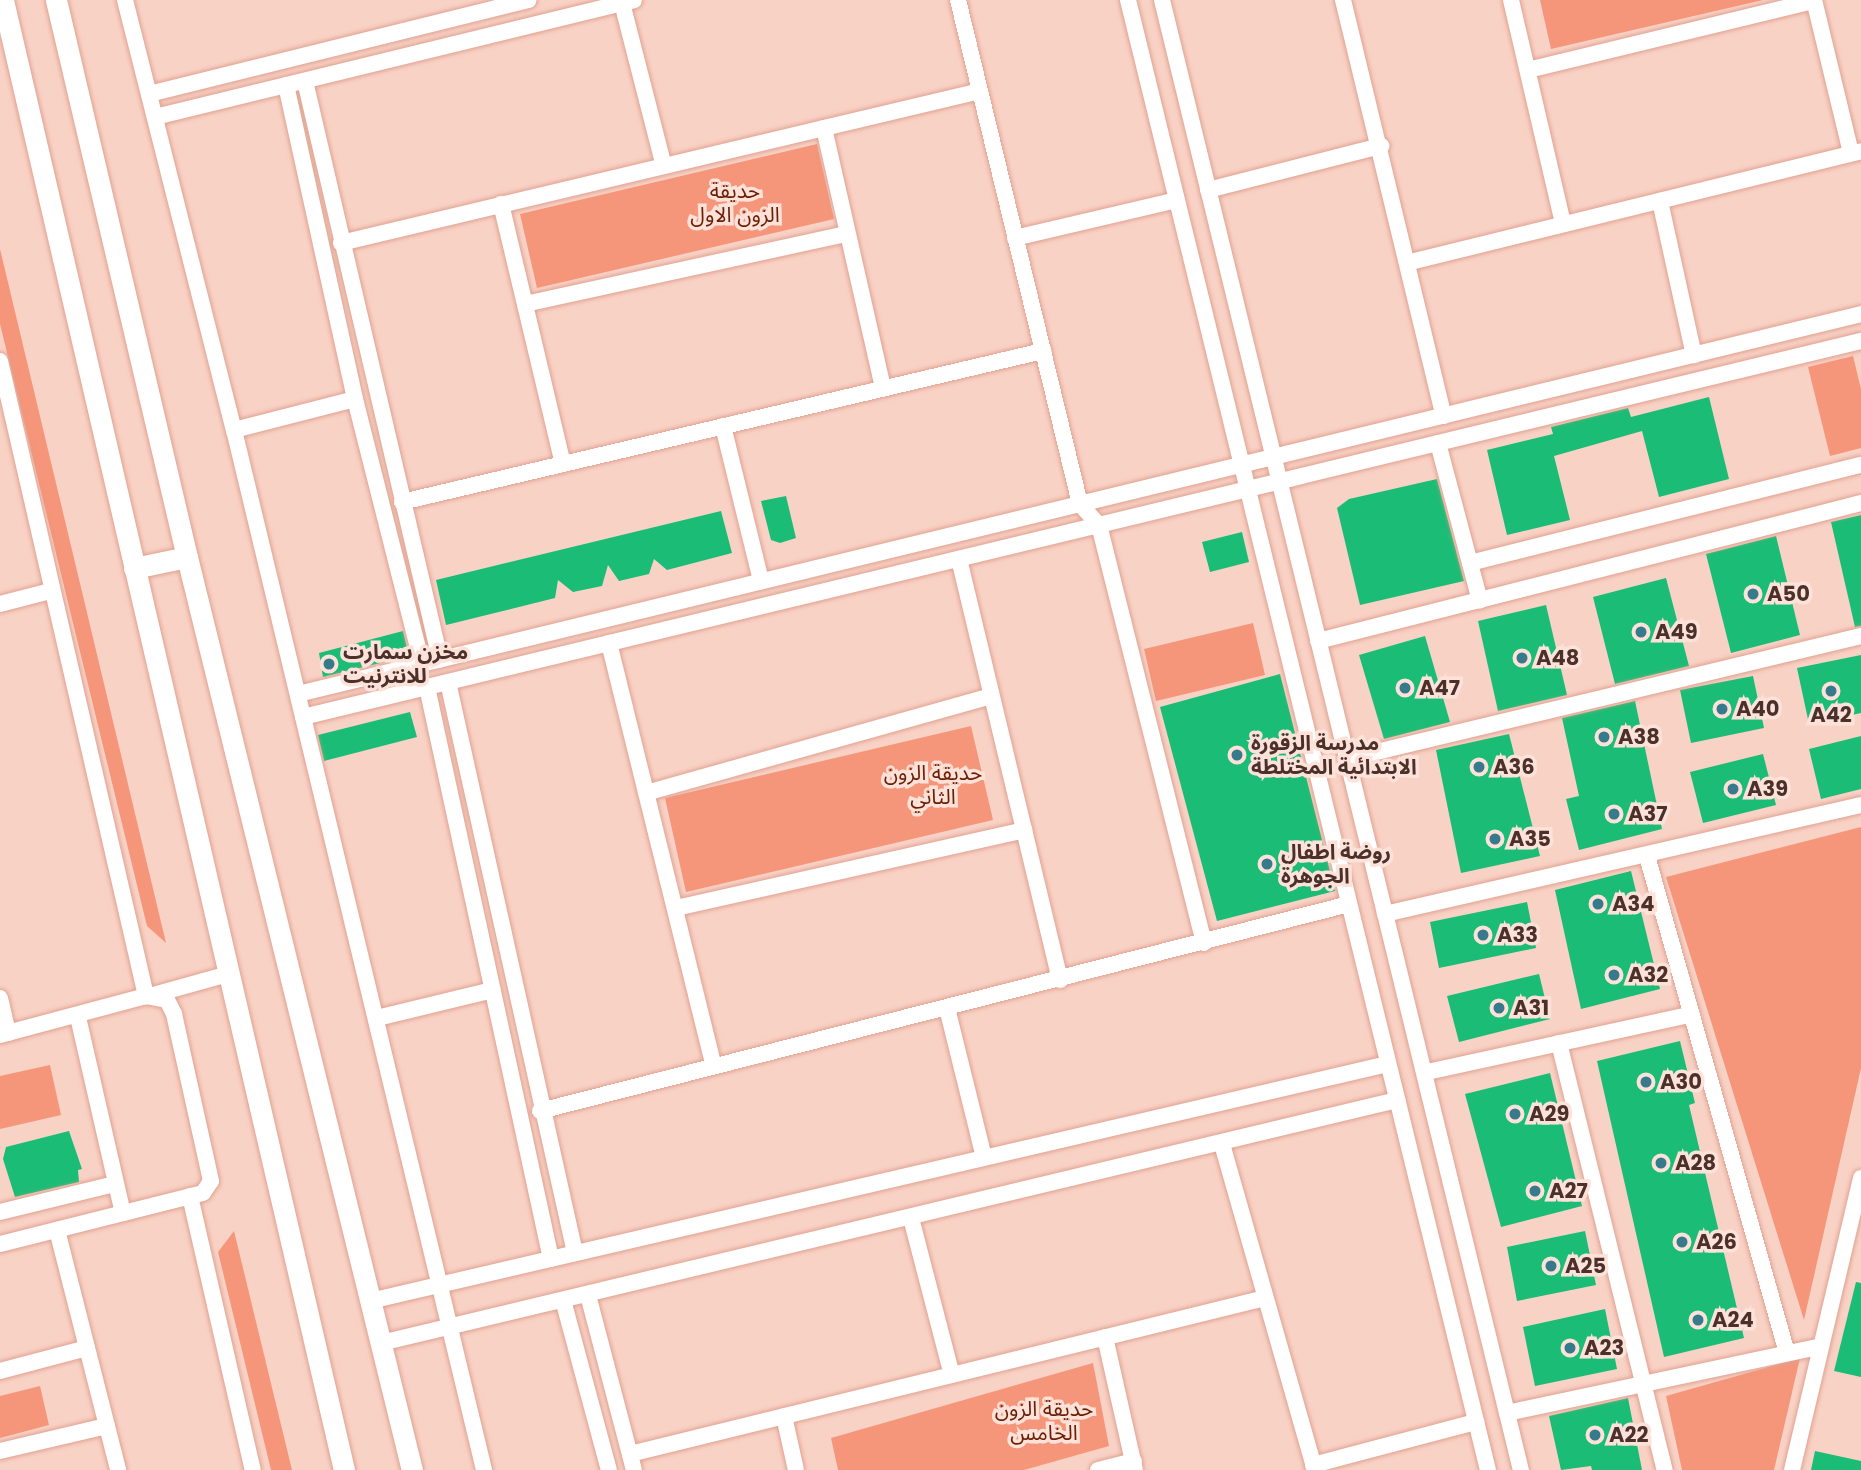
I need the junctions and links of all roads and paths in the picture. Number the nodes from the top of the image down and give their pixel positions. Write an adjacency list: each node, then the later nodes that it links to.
1 (3, 0): 57 (main road)
2 (56, 0): 54 (main road)
3 (125, 0): 16 (street)
4 (529, 0): 16 (street)
5 (958, 0): 15 (street)
6 (1128, 0): 23 (street)
7 (1162, 0): 22 (street)
8 (1343, 0): 19 (street)
9 (1511, 0): 12 (street)
10 (1814, 0): 12 (street); 20 (street)
11 (628, 1): 13 (street); 21 (street)
12 (1528, 70): 26 (street)
13 (304, 80): 14 (street); 29 (street)
14 (286, 85): 17 (street); 38 (street)
15 (980, 91): 18 (street); 28 (street)
16 (149, 94): 17 (street)
17 (155, 117): 42 (street)
18 (824, 128): 21 (street); 27 (street)
19 (1381, 146): 22 (street); 30 (street)
20 (1856, 152): 24 (street)
21 (664, 166): 25 (street)
22 (1208, 190): 44 (street)
23 (1177, 200): 28 (street); 47 (street)
24 (1660, 201): 26 (street); 35 (street)
25 (501, 204): 29 (street); 31 (street)
26 (1563, 225): 30 (street)
27 (846, 234): 31 (street); 37 (street)
28 (1016, 238): 34 (street)
29 (341, 243): 50 (street)
30 (1410, 262): 39 (street)
31 (525, 304): 45 (street)
32 (1861, 314): 35 (street)
33 (1861, 341): 43 (street)
34 (1043, 351): 37 (street); 52 (street)
35 (1695, 355): 39 (street)
36 (0, 361): 40 (street)
37 (883, 388): 41 (street)
38 (355, 399): 42 (street); 65 (street)
39 (1444, 416): 44 (street)
40 (8, 426): 59 (street)
41 (723, 426): 45 (street); 58 (street)
42 (234, 430): 67 (street)
43 (1438, 443): 48 (street); 56 (street)
44 (1273, 457): 47 (street); 48 (street)
45 (563, 464): 50 (street)
46 (1861, 464): 56 (street)
47 (1241, 465): 49 (street); 52 (street)
48 (1279, 481): 49 (street); 63 (street)
49 (1248, 489): 53 (street); 75 (street)
50 (402, 502): 65 (street)
51 (1861, 503): 60 (street)
52 (1080, 504): 53 (street); 58 (street)
53 (1099, 525): 55 (street); 78 (street)
54 (187, 557): 57 (main road); 111 (main road)
55 (959, 559): 64 (street); 68 (street)
56 (1470, 563): 60 (street)
57 (134, 569): 79 (main road)
58 (761, 581): 65 (street)
59 (50, 591): 61 (street); 82 (street)
60 (1480, 601): 63 (street)
61 (0, 604)
62 (1861, 636): 70 (street)
63 (1318, 641): 70 (street)
64 (609, 643): 66 (street); 71 (street)
65 (430, 662): 66 (street); 67 (street)
66 (437, 685): 69 (street); 81 (street); 94 (street)
67 (298, 694): 69 (street)
68 (991, 696): 71 (street); 73 (street)
69 (303, 717): 87 (street)
70 (1347, 759): 77 (street)
71 (646, 793): 76 (street)
72 (1861, 805): 74 (street)
73 (1024, 830): 76 (street); 80 (street)
74 (1647, 856): 77 (street); 85 (street)
75 (1349, 904): 78 (street); 90 (street)
76 (676, 908): 91 (street)
77 (1385, 914): 121 (street)
78 (1204, 943): 80 (street)
79 (228, 974): 82 (street); 131 (main road)
80 (1060, 980): 84 (street)
81 (493, 990): 87 (street); 106 (street)
82 (150, 996): 86 (street); 99 (street)
83 (0, 998): 88 (street)
84 (947, 1008): 91 (street); 96 (street)
85 (1692, 1014): 89 (street); 117 (street)
86 (78, 1017): 88 (street); 98 (street)
87 (377, 1018): 107 (street)
88 (4, 1034)
89 (1559, 1043): 92 (street); 120 (street)
90 (1388, 1064): 93 (street); 96 (street)
91 (714, 1066): 94 (street)
92 (1427, 1072)
93 (1397, 1100): 95 (street); 123 (street)
94 (541, 1111): 105 (street)
95 (1222, 1144): 102 (street); 109 (street)
96 (984, 1158): 105 (street)
97 (1861, 1178): 115 (street)
98 (115, 1184): 100 (street); 101 (street)
99 (190, 1196): 101 (street); 130 (street)
100 (0, 1212)
101 (123, 1213): 103 (street)
102 (911, 1218): 108 (street); 119 (street)
103 (57, 1230): 104 (street); 116 (street)
104 (0, 1244)
105 (575, 1253): 106 (street)
106 (551, 1259): 107 (street)
107 (439, 1285): 111 (street); 112 (street)
108 (588, 1294): 110 (street); 126 (street)
109 (1265, 1298): 113 (street); 128 (street)
110 (563, 1300): 112 (street); 134 (street)
111 (370, 1301): 114 (main road)
112 (449, 1327): 114 (street); 133 (street)
113 (1105, 1337): 119 (street); 127 (street)
114 (381, 1343): 132 (main road)
115 (1821, 1346): 117 (street); 140 (street)
116 (88, 1348): 118 (street); 124 (street)
117 (1787, 1353): 120 (street)
118 (0, 1371)
119 (952, 1375): 122 (street)
120 (1644, 1384): 121 (street); 139 (street)
121 (1507, 1413): 138 (street)
122 (784, 1416): 126 (street); 135 (street)
123 (1476, 1422): 128 (street); 137 (street)
124 (107, 1426): 125 (street); 129 (street)
125 (0, 1451)
126 (632, 1462)
127 (1134, 1466): 136 (street)
128 (1314, 1467)
129 (118, 1470)
130 (253, 1470)
131 (344, 1470)
132 (412, 1470)
133 (484, 1470)
134 (609, 1470)
135 (796, 1470)
136 (1098, 1470)
137 (1488, 1470)
138 (1521, 1470)
139 (1665, 1470)
140 (1792, 1470)

